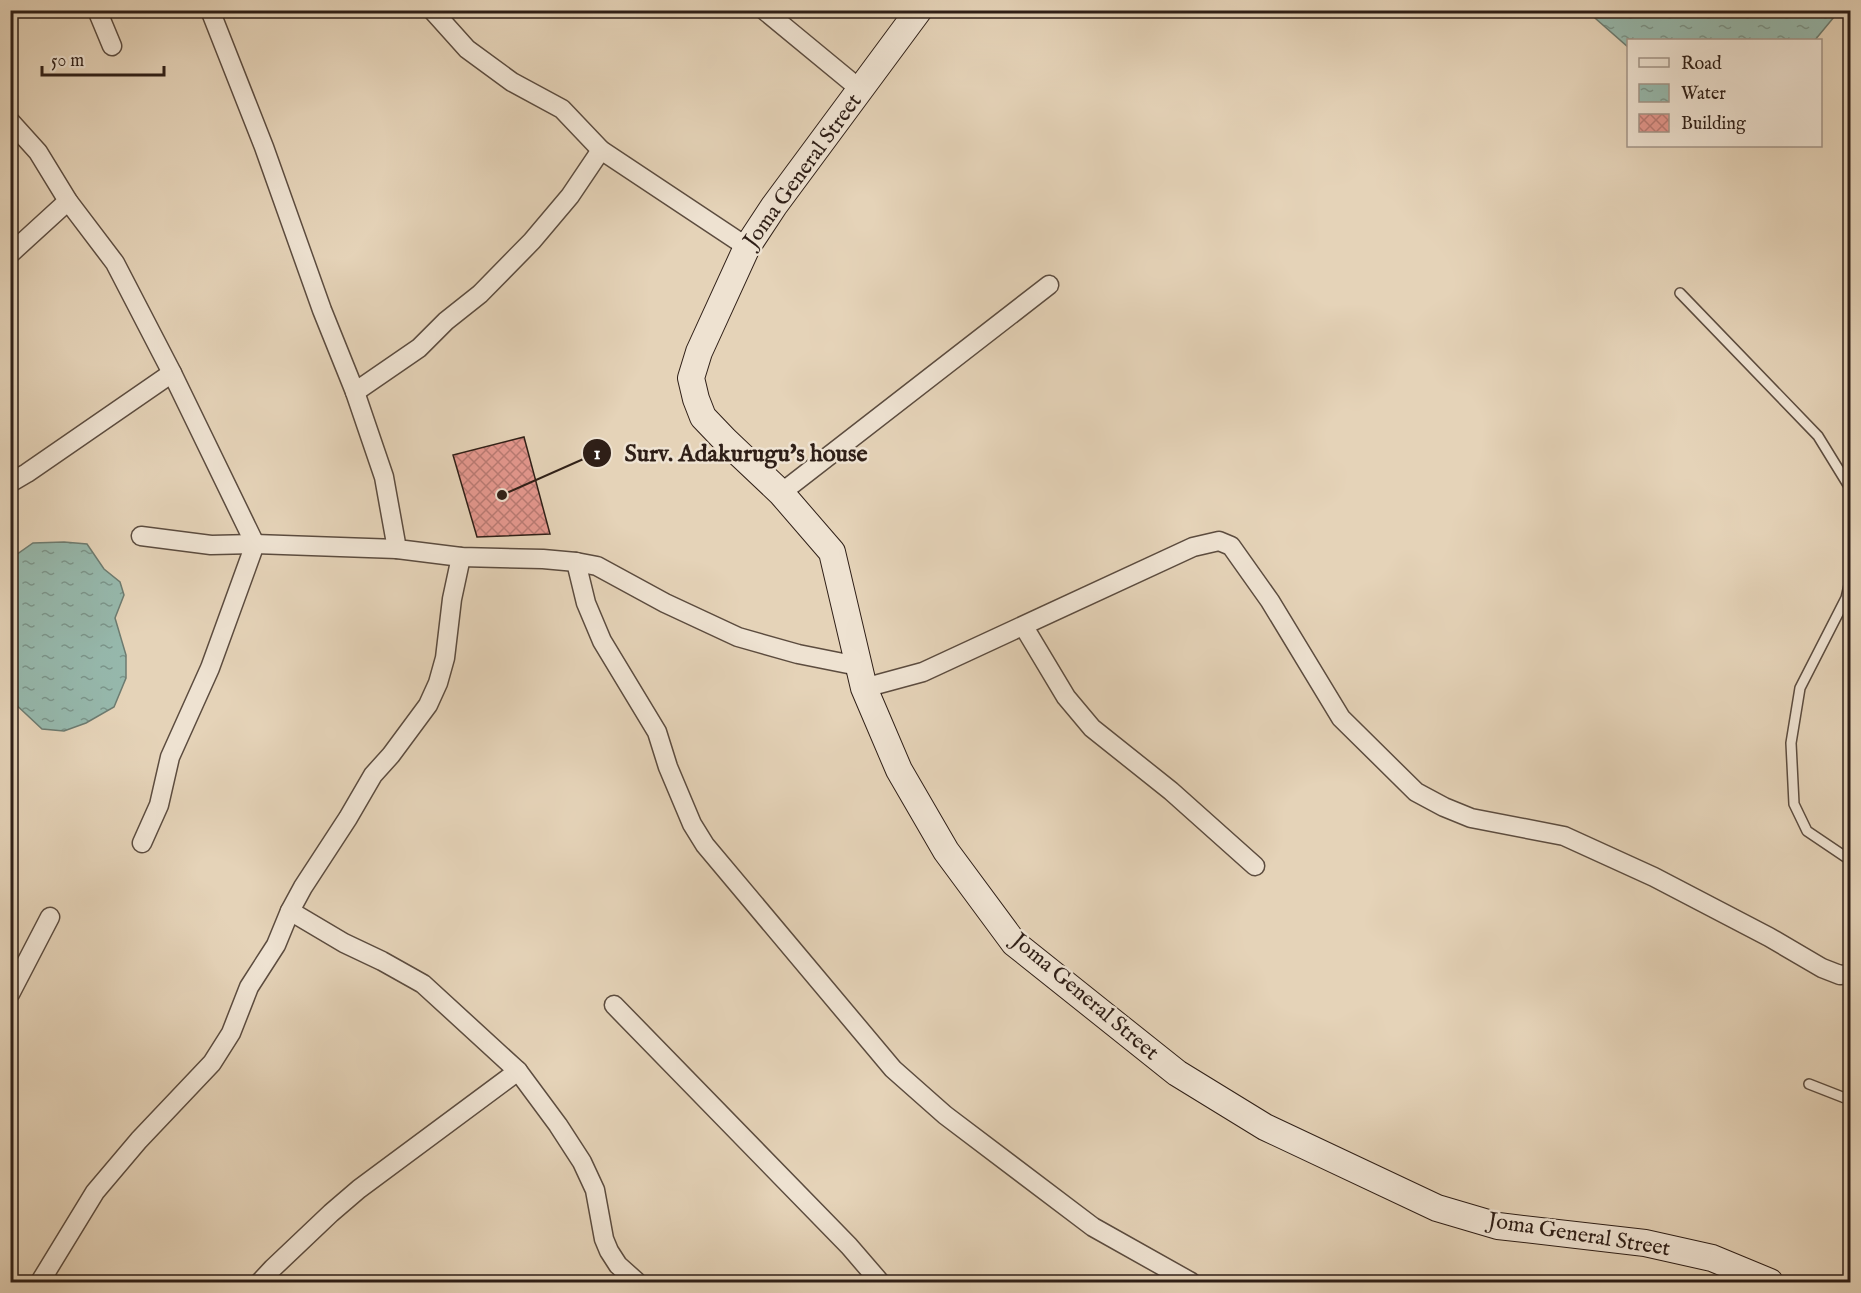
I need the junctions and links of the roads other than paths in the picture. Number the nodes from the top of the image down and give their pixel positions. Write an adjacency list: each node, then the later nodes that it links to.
1 (96, 10): 6 (street)
2 (210, 10): 16 (street)
3 (432, 10): 9 (street)
4 (764, 10): 7 (street)
5 (919, 10): 7 (street, Joma General Street)
6 (112, 46)
7 (861, 90): 11 (street, Joma General Street)
8 (10, 121): 10 (street)
9 (601, 150): 11 (street); 16 (street)
10 (68, 201): 12 (street); 15 (street)
11 (747, 247): 19 (street, Joma General Street)
12 (10, 254)
13 (1049, 285): 19 (street)
14 (1680, 293): 18 (lane)
15 (172, 373): 17 (street); 21 (street)
16 (355, 392): 22 (street)
17 (10, 483)
18 (1851, 488)
19 (782, 493): 27 (street, Joma General Street)
20 (141, 536): 21 (street)
21 (255, 544): 22 (street); 28 (street)
22 (398, 549): 23 (street)
23 (461, 557): 24 (street); 31 (street)
24 (576, 562): 27 (street); 43 (street)
25 (1851, 581): 29 (lane)
26 (1024, 627): 27 (street); 30 (street); 33 (street)
27 (861, 677): 44 (street, Joma General Street)
28 (142, 843)
29 (1851, 860)
30 (1255, 866)
31 (290, 911): 36 (street); 39 (street)
32 (50, 917): 34 (street)
33 (1851, 975)
34 (10, 994)
35 (614, 1005): 42 (street)
36 (518, 1071): 40 (street); 41 (street)
37 (1809, 1084): 38 (lane)
38 (1851, 1100)
39 (40, 1282)
40 (260, 1282)
41 (637, 1282)
42 (880, 1282)
43 (1191, 1282)
44 (1770, 1282)

